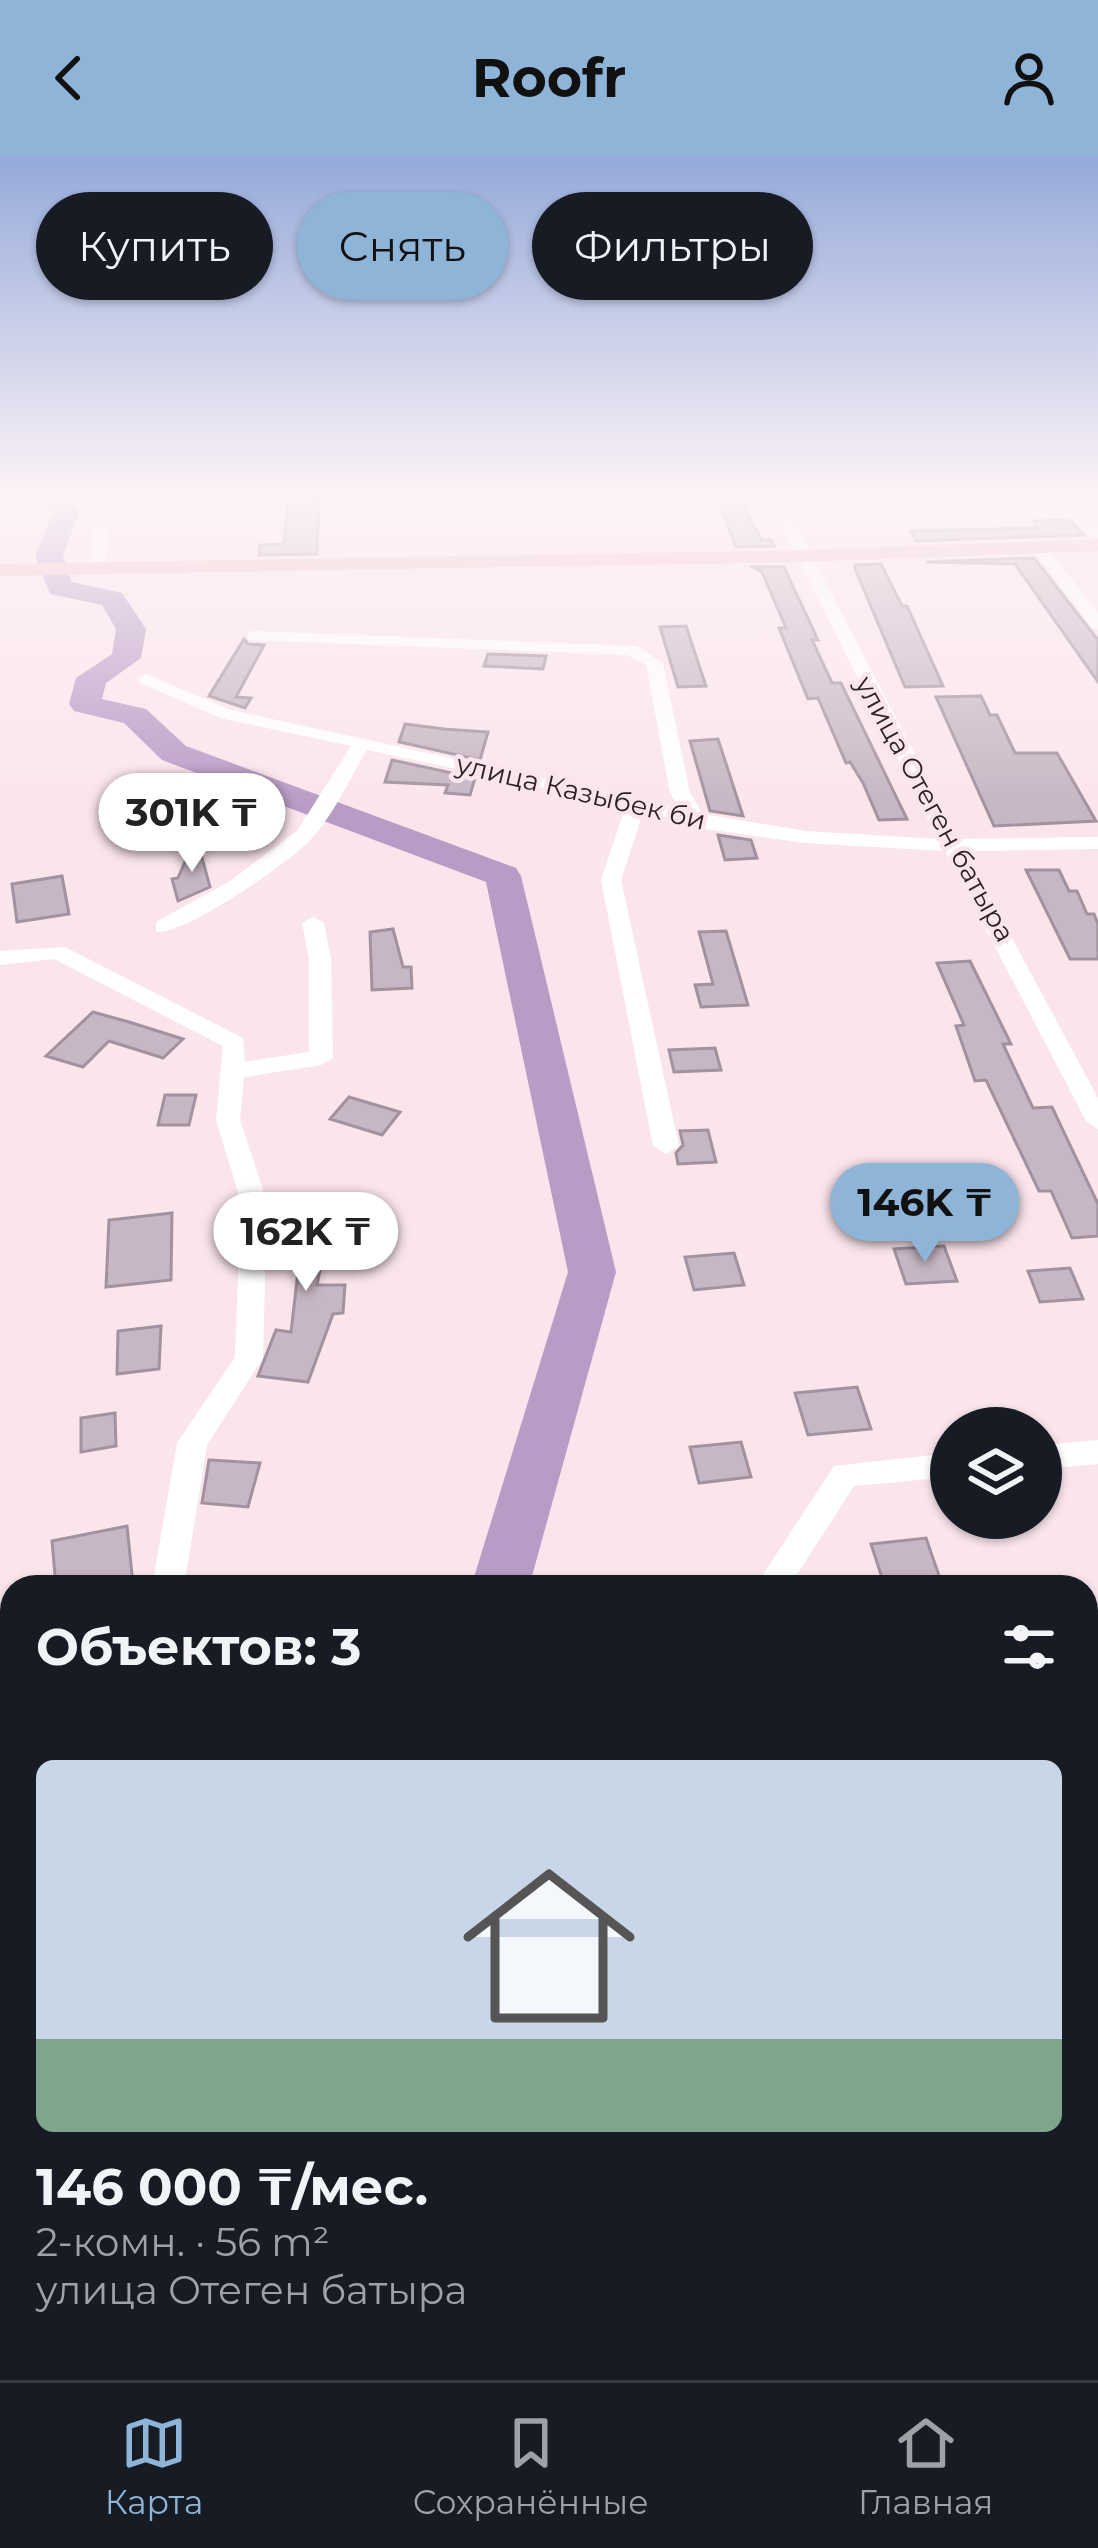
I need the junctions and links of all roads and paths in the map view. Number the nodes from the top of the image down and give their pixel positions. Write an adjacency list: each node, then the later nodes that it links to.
1 (822, 600): 8 (street, улица Отеген батыра)
2 (254, 636): 6 (street)
3 (146, 679): 4 (street, улица Казыбек би)
4 (362, 742): 5 (street, улица Казыбек би); 10 (street)
5 (637, 802): 6 (street, улица Казыбек би); 14 (street)
6 (698, 822): 8 (street, улица Казыбек би)
7 (1098, 843): 8 (street, улица Казыбек би)
8 (956, 849): 13 (street, улица Отеген батыра)
9 (313, 923): 12 (street)
10 (164, 927)
11 (0, 958): 12 (street)
12 (232, 1071): 18 (street)
13 (1098, 1121)
14 (666, 1146)
15 (1098, 1452): 16 (street)
16 (1062, 1455)
17 (930, 1468): 19 (street)
18 (170, 1575)
19 (779, 1575)

